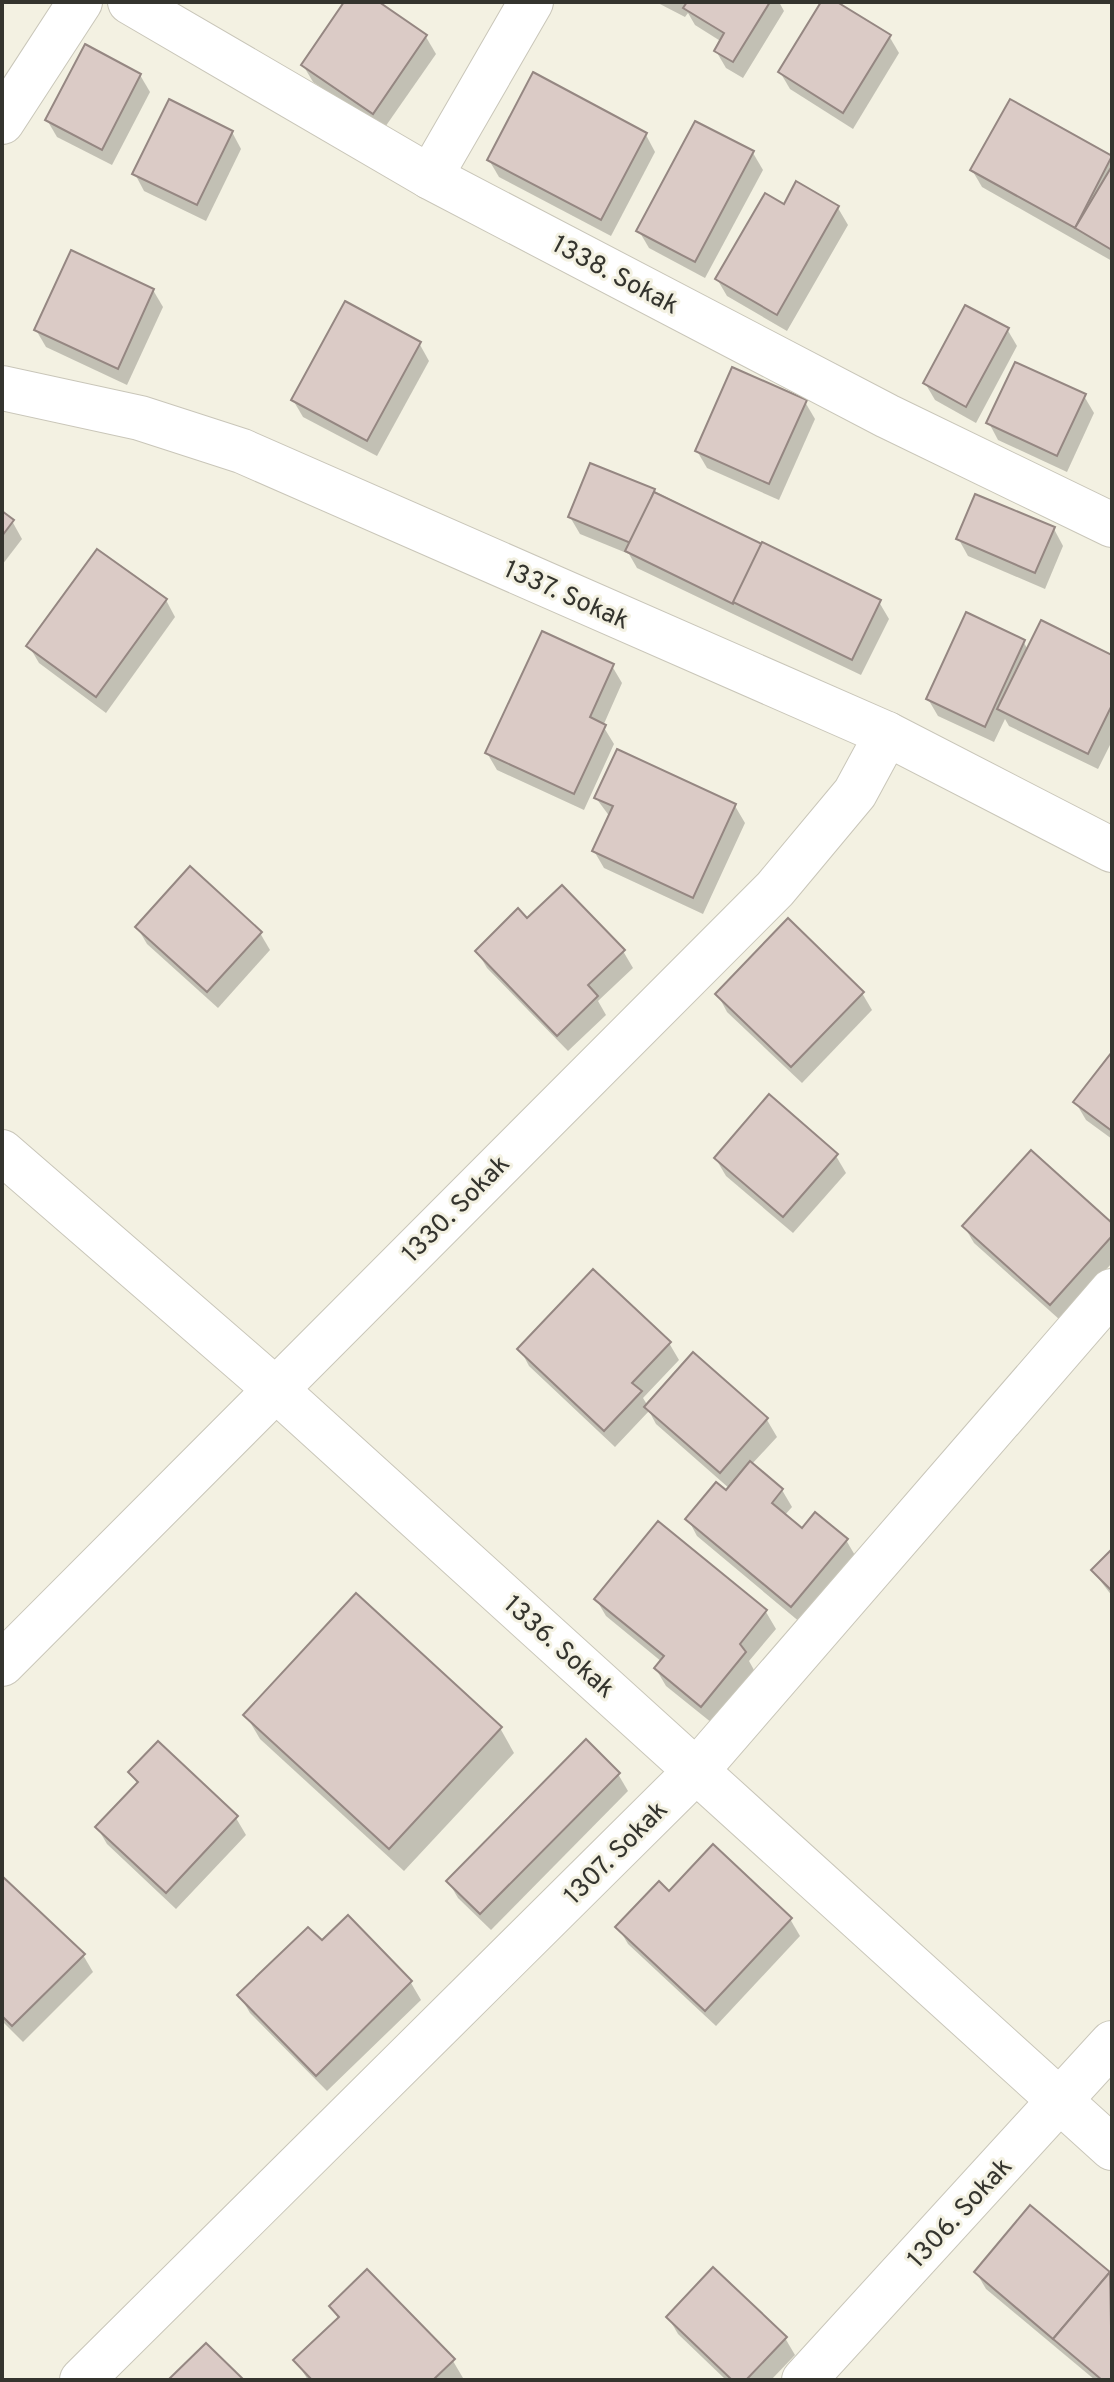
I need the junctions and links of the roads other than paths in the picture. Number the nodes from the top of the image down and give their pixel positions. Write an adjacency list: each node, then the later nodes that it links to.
1 (80, 2): 4 (street)
2 (130, 2): 5 (street, 1338. Sokak)
3 (531, 2): 5 (street)
4 (2, 122)
5 (430, 177): 7 (street, 1338. Sokak)
6 (2, 388): 8 (street, 1337. Sokak)
7 (1112, 525)
8 (887, 734): 9 (street, 1337. Sokak); 12 (street, 1330. Sokak)
9 (1112, 850)
10 (2, 1152): 12 (street, 1336. Sokak)
11 (1112, 1291): 14 (street, 1307. Sokak)
12 (274, 1388): 13 (street, 1330. Sokak); 14 (street, 1336. Sokak)
13 (2, 1664)
14 (697, 1770): 16 (street, 1336. Sokak); 18 (street, 1307. Sokak)
15 (1112, 2043): 16 (street, 1306. Sokak)
16 (1060, 2104): 17 (street, 1336. Sokak); 19 (street, 1306. Sokak)
17 (1112, 2148)
18 (82, 2380)
19 (804, 2380)

